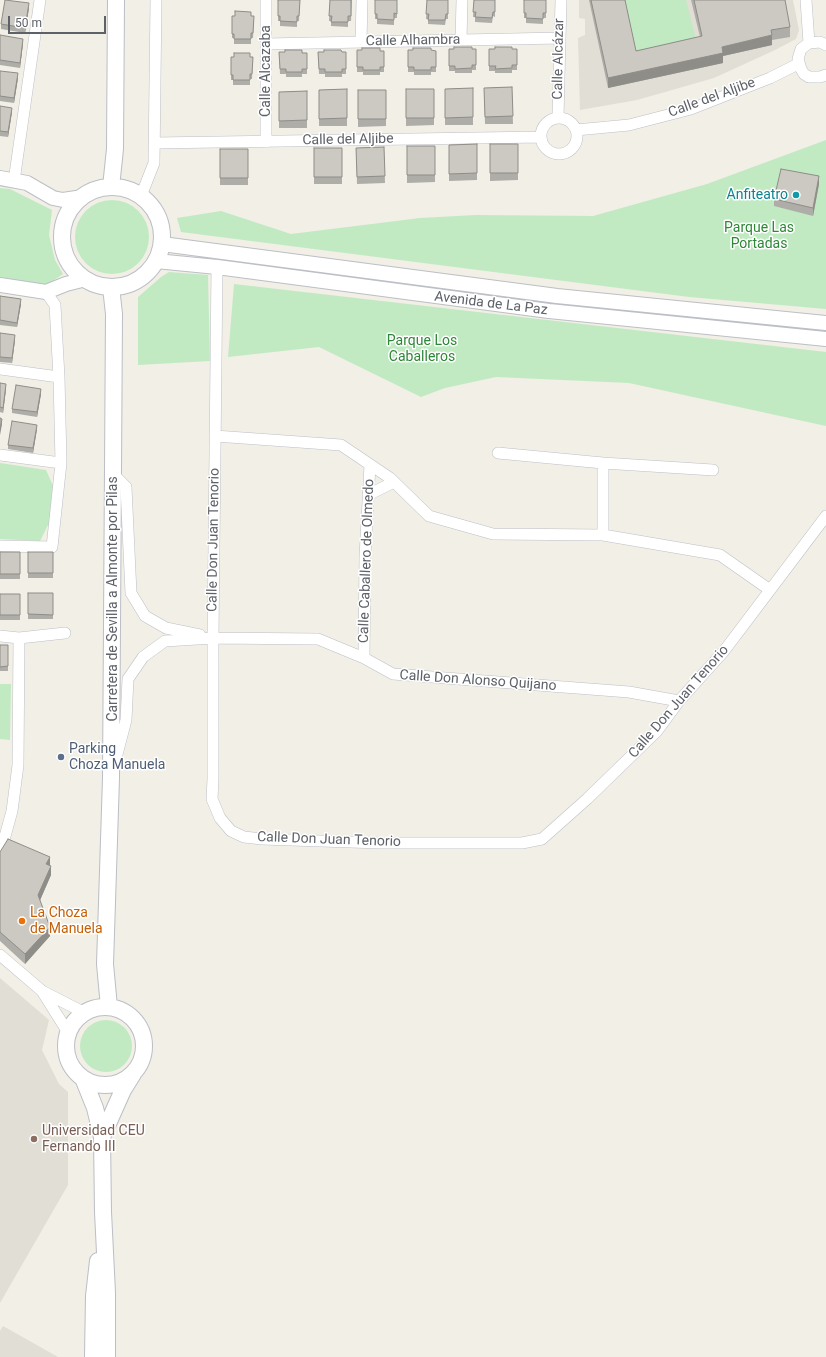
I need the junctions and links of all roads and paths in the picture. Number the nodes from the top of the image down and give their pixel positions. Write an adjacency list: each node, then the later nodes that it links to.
1 (40, 0): 23 (street)
2 (116, 0): 24 (main road)
3 (156, 0): 21 (street)
4 (266, 0): 13 (street, Calle Alcazaba)
5 (362, 0): 11 (street)
6 (462, 0): 10 (street)
7 (560, 0): 9 (street, Calle Alcázar)
8 (806, 0): 12 (street)
9 (560, 38): 10 (street, Calle Alhambra); 17 (street, Calle Alcázar)
10 (462, 40): 11 (street, Calle Alhambra)
11 (361, 42): 13 (street, Calle Alhambra)
12 (809, 43): 14 (street); 15 (street)
13 (266, 44): 20 (street, Calle Alcazaba)
14 (826, 45)
15 (798, 64): 16 (street); 18 (street, Calle del Aljibe)
16 (826, 75)
17 (558, 118): 18 (street); 19 (street)
18 (576, 130): 19 (street)
19 (540, 137): 20 (street, Calle del Aljibe)
20 (266, 142): 21 (street, Calle del Aljibe)
21 (155, 143): 25 (street)
22 (0, 178): 23 (street)
23 (14, 181): 26 (street)
24 (111, 187): 25 (main road); 26 (main road)
25 (141, 196): 27 (main road)
26 (83, 197): 30 (main road)
27 (162, 244): 28 (main road); 34 (street, Avenida de La Paz)
28 (156, 261): 29 (street, Avenida de La Paz); 32 (main road)
29 (217, 268): 35 (street, Avenida de La Paz); 38 (street, Calle Don Juan Tenorio)
30 (86, 279): 32 (main road); 33 (street)
31 (0, 285): 33 (street)
32 (111, 287): 45 (main road, Carretera de Sevilla a Almonte por Pilas)
33 (46, 292): 37 (street)
34 (826, 323)
35 (826, 339)
36 (0, 369): 37 (street)
37 (59, 377): 42 (street)
38 (215, 436): 43 (street); 55 (street, Calle Don Juan Tenorio)
39 (498, 453): 41 (street)
40 (0, 455): 42 (street)
41 (603, 462): 44 (street); 49 (street)
42 (61, 463): 50 (street)
43 (370, 465): 46 (street); 47 (street, Calle Caballero de Olmedo)
44 (713, 470)
45 (114, 475): 55 (street); 58 (main road, Carretera de Sevilla a Almonte por Pilas)
46 (394, 482): 47 (street); 49 (street)
47 (368, 495): 56 (street, Calle Caballero de Olmedo)
48 (826, 516): 51 (street, Calle Don Juan Tenorio)
49 (603, 535): 51 (street)
50 (0, 546)
51 (770, 590): 57 (street, Calle Don Juan Tenorio)
52 (65, 633): 54 (street)
53 (0, 636): 54 (street)
54 (19, 638): 59 (street)
55 (213, 638): 56 (street, Calle Don Alonso Quijano); 57 (street, Calle Don Juan Tenorio); 58 (street)
56 (364, 658): 57 (street, Calle Don Alonso Quijano)
57 (679, 701)
58 (111, 778): 62 (main road, Carretera de Sevilla a Almonte por Pilas)
59 (0, 846)
60 (0, 955): 61 (street)
61 (42, 990): 63 (street); 64 (street)
62 (109, 1007): 63 (main road); 65 (main road)
63 (85, 1013): 64 (main road)
64 (69, 1034): 66 (main road)
65 (133, 1074): 66 (main road); 67 (main road)
66 (83, 1078): 67 (main road)
67 (102, 1137): 68 (main road)
68 (102, 1212): 69 (main road); 70 (main road)
69 (93, 1357)
70 (107, 1357)

